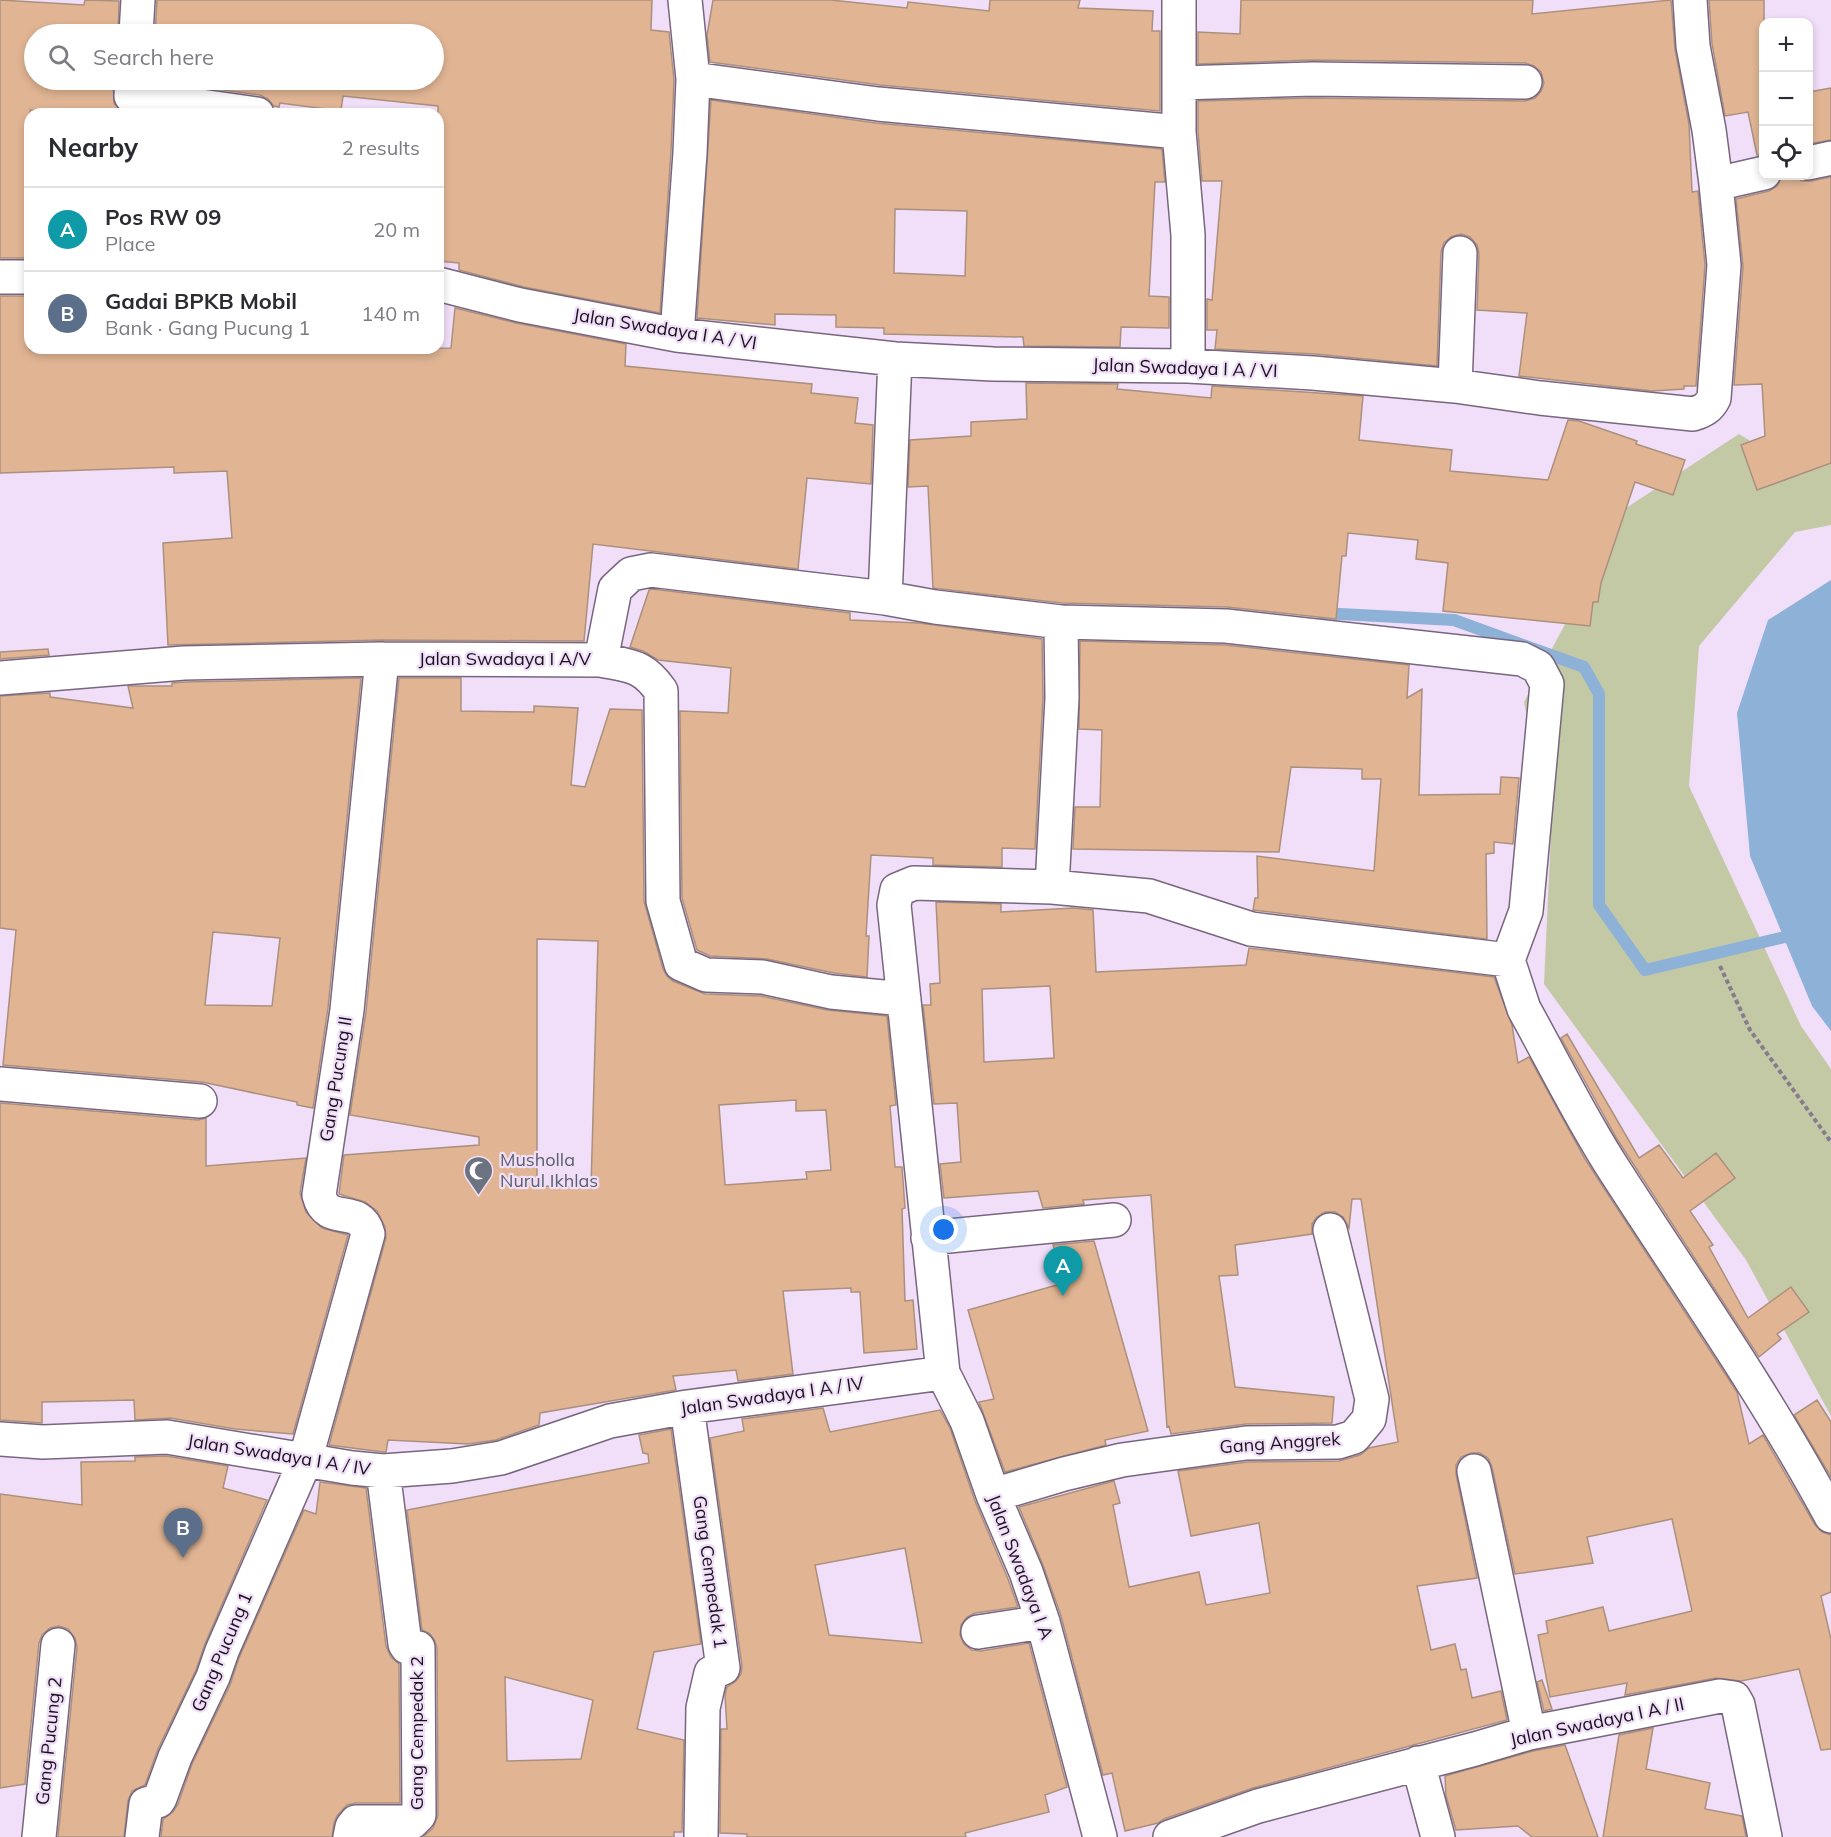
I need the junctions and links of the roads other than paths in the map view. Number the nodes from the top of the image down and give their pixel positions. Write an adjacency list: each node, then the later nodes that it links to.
1 (138, 0): 5 (street)
2 (685, 0): 6 (street)
3 (1179, 0): 8 (street)
4 (1690, 0): 15 (street)
5 (137, 24)
6 (693, 79): 11 (street); 20 (street)
7 (1525, 82): 8 (street)
8 (1179, 83): 11 (street)
9 (130, 96): 10 (street)
10 (215, 108)
11 (1179, 132): 22 (street)
12 (1831, 158): 13 (street)
13 (1813, 162)
14 (1759, 174): 15 (street)
15 (1716, 184): 23 (street, Jalan Swadaya I A / VI)
16 (1460, 253): 23 (street)
17 (24, 277): 18 (street)
18 (0, 278)
19 (444, 286): 20 (street, Jalan Swadaya I A / VI)
20 (677, 335): 21 (street, Jalan Swadaya I A / VI)
21 (895, 359): 22 (street, Jalan Swadaya I A / VI); 24 (street)
22 (1188, 366): 23 (street, Jalan Swadaya I A / VI)
23 (1455, 386)
24 (885, 598): 25 (street, Jalan Swadaya I A/V); 27 (street, Jalan Swadaya I A/V)
25 (1060, 622): 29 (street); 30 (street, Jalan Swadaya I A/V)
26 (382, 659): 27 (street, Jalan Swadaya I A/V); 28 (street, Jalan Swadaya I A/V); 40 (street, Gang Pucung II)
27 (601, 660): 31 (street)
28 (0, 678)
29 (1052, 887): 30 (street); 31 (street)
30 (1508, 960): 44 (street)
31 (904, 999): 36 (street)
32 (0, 1084): 33 (street)
33 (200, 1101)
34 (1114, 1220): 36 (street)
35 (1330, 1230): 43 (street, Gang Anggrek)
36 (928, 1238): 37 (street)
37 (943, 1373): 38 (street, Jalan Swadaya I A / IV); 43 (street, Jalan Swadaya I A)
38 (687, 1407): 41 (street, Jalan Swadaya I A / IV); 53 (street, Gang Cempedak 1)
39 (0, 1439): 40 (street, Jalan Swadaya I A / IV)
40 (305, 1461): 41 (street, Jalan Swadaya I A / IV); 51 (street, Gang Pucung 1)
41 (383, 1471): 52 (street, Gang Cempedak 2)
42 (1474, 1471): 48 (street)
43 (993, 1495): 45 (street, Jalan Swadaya I A)
44 (1831, 1516)
45 (1043, 1622): 46 (street); 54 (street, Jalan Swadaya I A)
46 (978, 1632)
47 (58, 1645): 50 (street, Gang Pucung 2)
48 (1529, 1733): 49 (street, Jalan Swadaya I A / II); 57 (street, Jalan Swadaya I A / II)
49 (1418, 1763): 55 (street, Jalan Swadaya I A / II); 56 (street)
50 (39, 1837)
51 (142, 1837)
52 (350, 1837)
53 (701, 1837)
54 (1100, 1837)
55 (1170, 1837)
56 (1438, 1837)
57 (1766, 1837)

